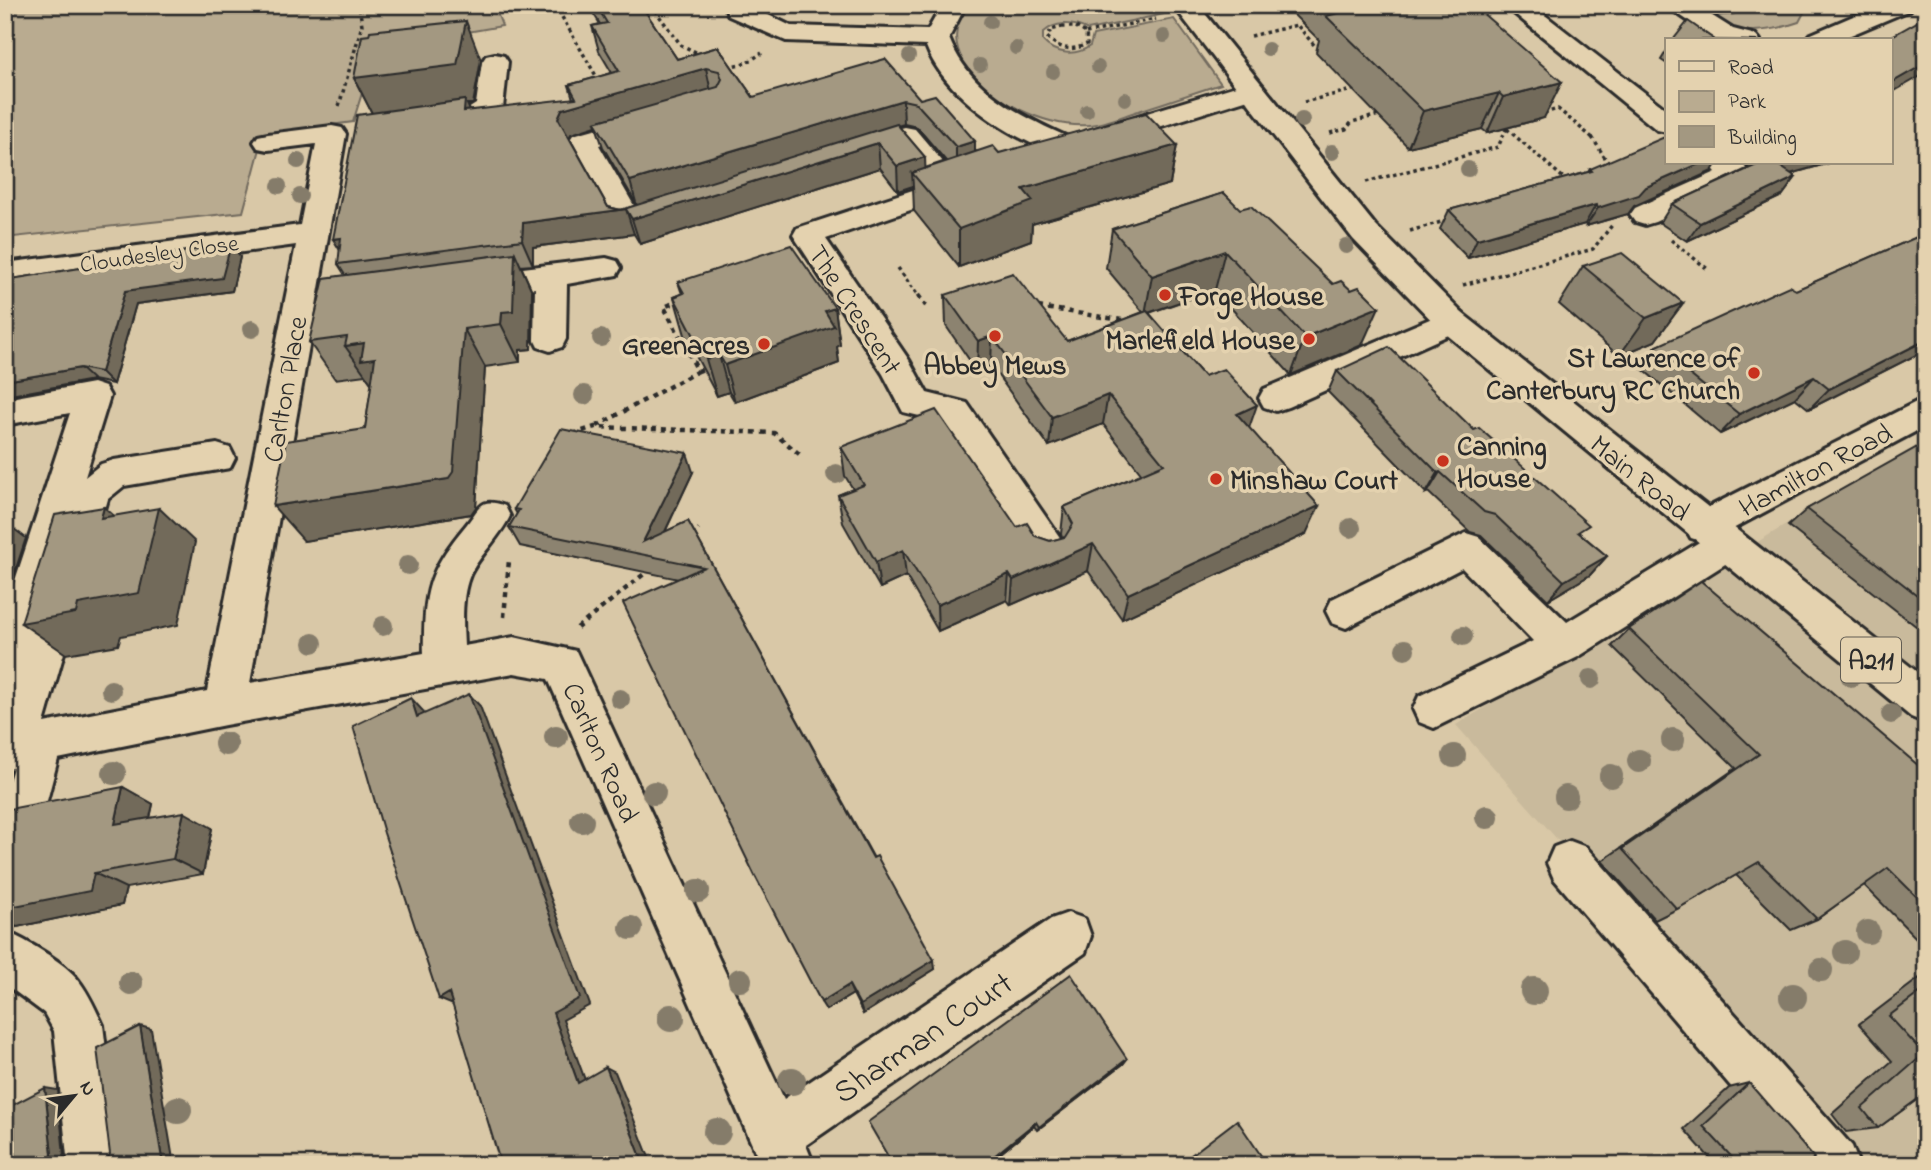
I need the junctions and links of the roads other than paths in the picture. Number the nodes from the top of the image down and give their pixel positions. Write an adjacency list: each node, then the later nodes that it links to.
1 (736, 5): 7 (street)
2 (954, 5): 7 (street)
3 (1516, 5): 13 (street)
4 (1677, 5): 8 (street)
5 (1896, 7): 9 (street)
6 (1174, 12): 11 (street, Main Road / A211)
7 (936, 38): 16 (street)
8 (1739, 38)
9 (1823, 38)
10 (495, 62): 14 (street)
11 (1258, 100): 16 (street); 29 (street, Main Road / A211)
12 (674, 114): 22 (street)
13 (1665, 122)
14 (410, 124)
15 (268, 142): 24 (street, Carlton Place)
16 (1066, 147): 18 (street)
17 (857, 149): 21 (street)
18 (1027, 160)
19 (1724, 164): 23 (street)
20 (989, 174): 21 (street, The Crescent)
21 (950, 188): 39 (street, The Crescent)
22 (693, 201)
23 (1645, 215)
24 (313, 233): 26 (street, Cloudesley Close); 45 (street, Carlton Place)
25 (606, 268): 27 (street)
26 (5, 274)
27 (551, 275): 28 (street); 30 (street)
28 (445, 289)
29 (1451, 321): 31 (street); 38 (street, Main Road / A211)
30 (550, 339)
31 (1276, 398)
32 (1926, 410): 34 (street, Hamilton Road)
33 (5, 412): 43 (street)
34 (1887, 430): 35 (street); 38 (street, Hamilton Road)
35 (1918, 452)
36 (217, 458): 47 (street)
37 (492, 516): 42 (street)
38 (1714, 536): 41 (street, Hamilton Road); 44 (street, Main Road / A211)
39 (1048, 551)
40 (1346, 611): 41 (street)
41 (1564, 645): 46 (street, Hamilton Road)
42 (444, 667): 45 (street); 52 (street, Carlton Road)
43 (5, 673)
44 (1926, 704)
45 (225, 706): 47 (street)
46 (1434, 709)
47 (21, 747): 49 (street)
48 (1570, 863): 54 (street)
49 (5, 873)
50 (1068, 936): 52 (street, Sharman Court)
51 (5, 956): 53 (street)
52 (782, 1150)
53 (93, 1156)
54 (1833, 1165)

